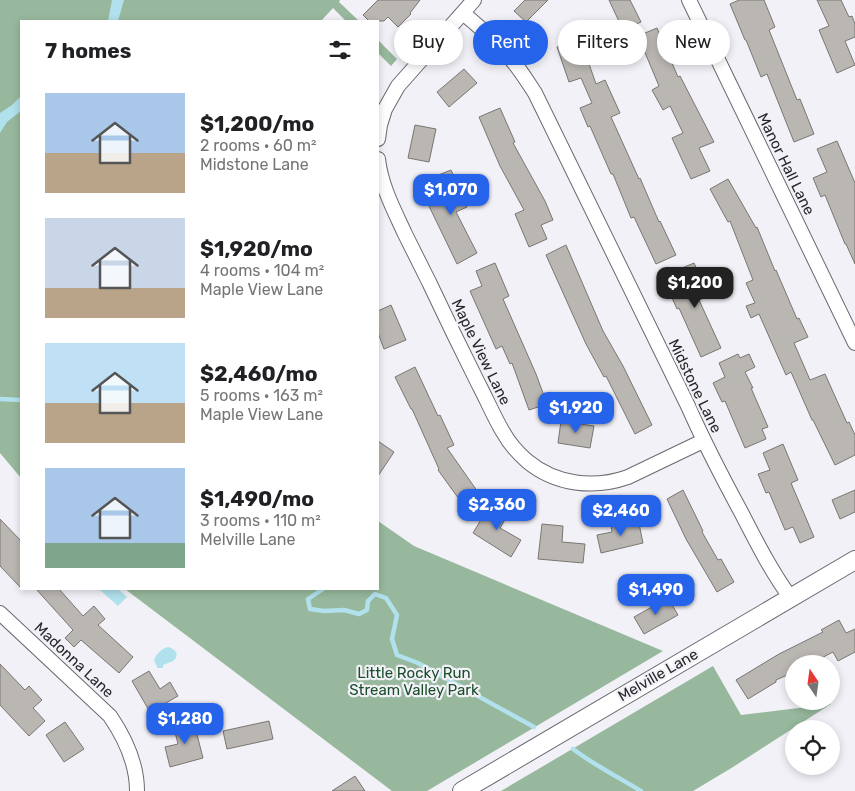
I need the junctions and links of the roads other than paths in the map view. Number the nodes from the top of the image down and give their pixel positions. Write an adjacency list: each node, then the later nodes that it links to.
1 (474, 0): 3 (street)
2 (689, 0): 6 (street, Manor Hall Lane)
3 (463, 13): 4 (street); 7 (street, Midstone Lane)
4 (379, 132)
5 (379, 172): 7 (street, Maple View Lane)
6 (855, 343)
7 (703, 441): 9 (street, Midstone Lane)
8 (855, 560): 9 (street, Melville Lane)
9 (790, 598): 12 (street, Melville Lane)
10 (0, 613): 11 (street, Madonna Lane)
11 (138, 791)
12 (462, 791)

